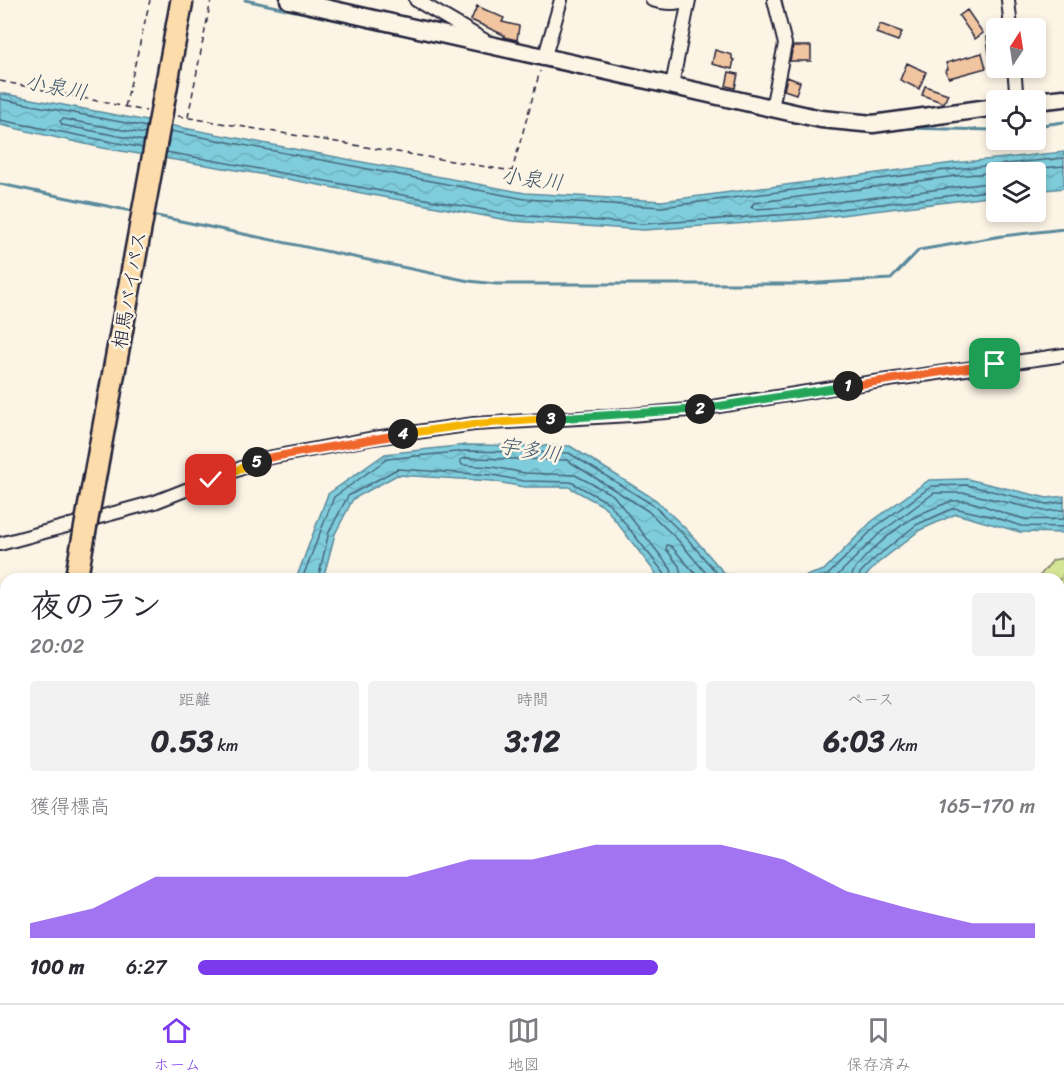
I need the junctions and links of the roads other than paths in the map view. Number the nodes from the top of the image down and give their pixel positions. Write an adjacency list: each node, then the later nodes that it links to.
1 (182, 0): 19 (highway, 相馬バイパス, bridge)
2 (289, 0): 10 (street)
3 (416, 0): 10 (street)
4 (561, 0): 11 (street)
5 (652, 0): 6 (street)
6 (688, 0): 12 (street)
7 (774, 0): 15 (street)
8 (1008, 0): 9 (street)
9 (1010, 18)
10 (490, 44): 11 (street)
11 (545, 56): 12 (street)
12 (672, 85): 15 (street)
13 (1064, 98): 14 (street)
14 (1046, 100)
15 (772, 108): 16 (street)
16 (986, 108)
17 (1064, 355): 18 (street)
18 (0, 544)
19 (77, 573)

